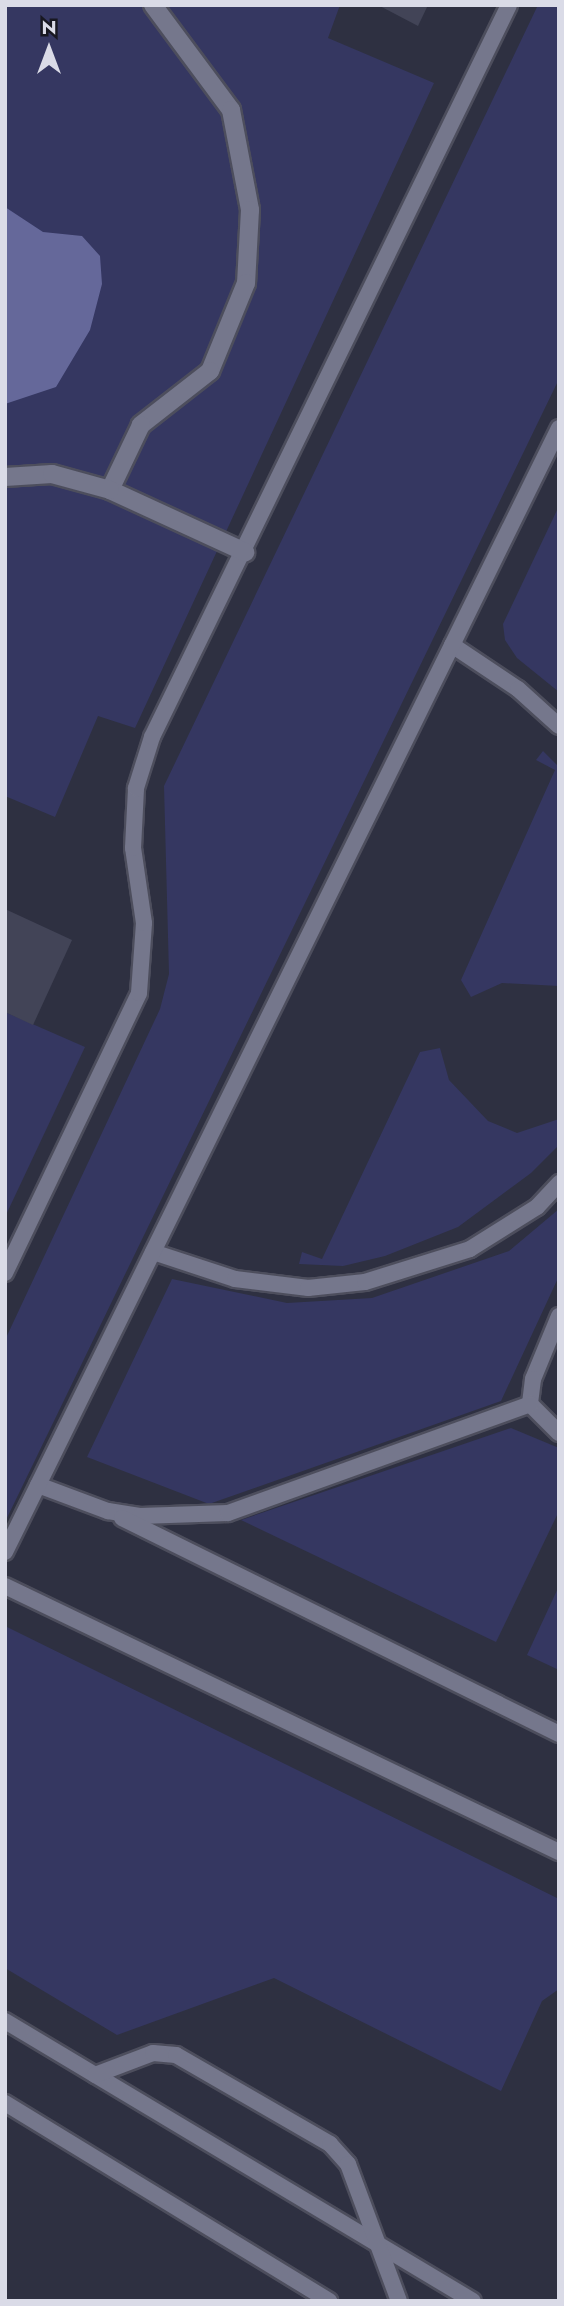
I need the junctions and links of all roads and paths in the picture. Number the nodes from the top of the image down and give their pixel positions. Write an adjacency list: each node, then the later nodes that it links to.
1 (153, 5): 5 (street)
2 (509, 5): 6 (lane)
3 (559, 428): 7 (lane)
4 (5, 477): 5 (street)
5 (110, 490): 6 (street)
6 (245, 552): 11 (lane)
7 (452, 645): 8 (lane); 10 (lane)
8 (559, 726)
9 (559, 1183): 10 (lane)
10 (153, 1252): 15 (lane)
11 (5, 1273)
12 (559, 1316): 13 (lane)
13 (530, 1405): 14 (lane); 16 (lane)
14 (559, 1433)
15 (38, 1485): 16 (lane); 17 (lane)
16 (108, 1511): 19 (lane)
17 (5, 1552)
18 (5, 1586): 20 (lane)
19 (559, 1734)
20 (559, 1852)
21 (5, 2021): 22 (lane)
22 (95, 2075): 24 (lane); 24 (lane)
23 (5, 2103): 25 (lane)
24 (378, 2244): 26 (lane); 27 (lane)
25 (329, 2301)
26 (399, 2301)
27 (473, 2301)

